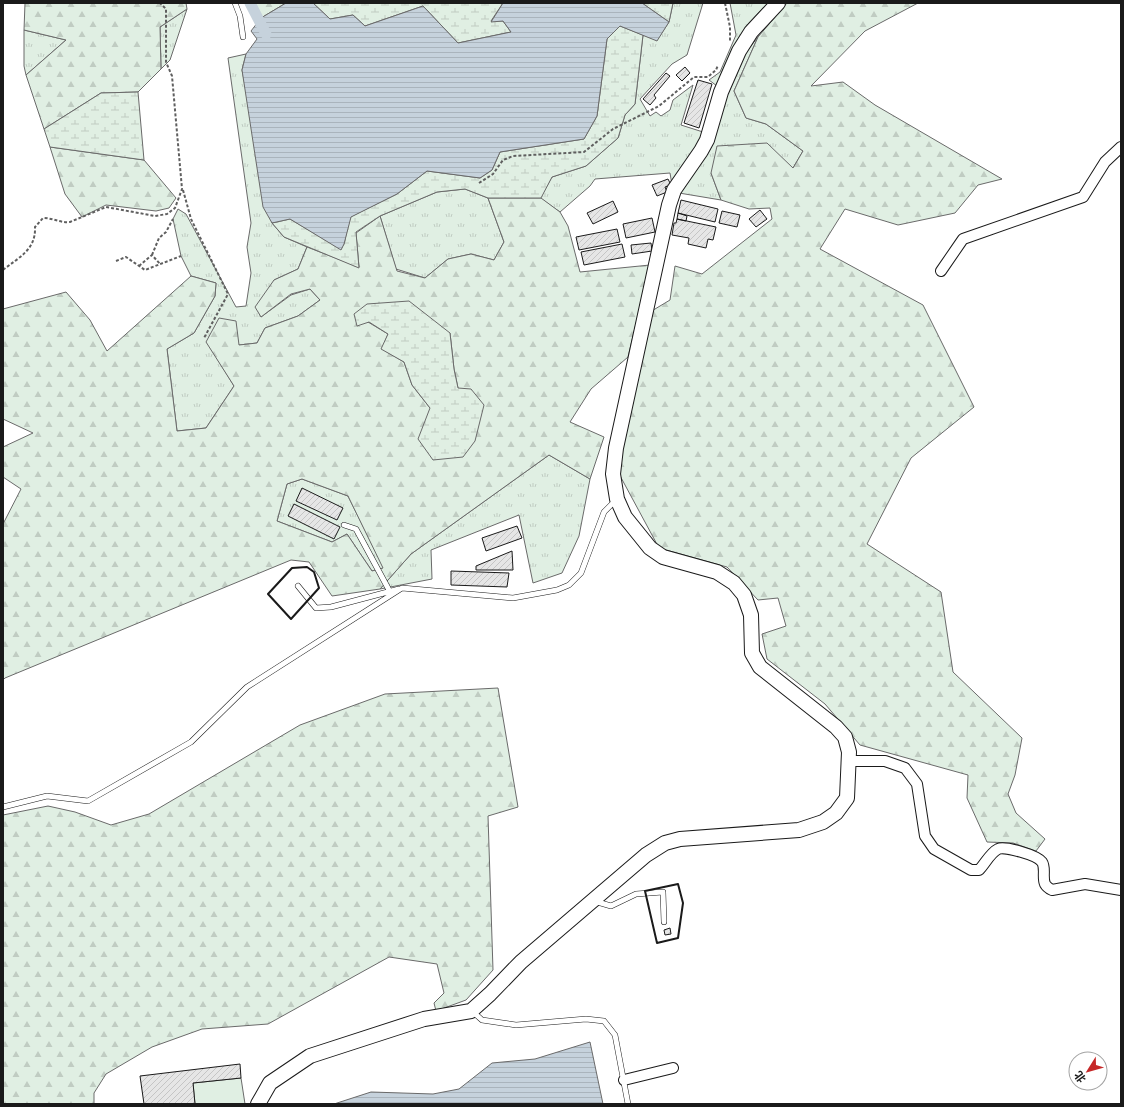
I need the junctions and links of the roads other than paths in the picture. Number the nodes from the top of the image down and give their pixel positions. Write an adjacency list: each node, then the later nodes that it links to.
1 (778, 3): 6 (street)
2 (236, 5): 3 (lane)
3 (243, 37)
4 (1121, 147): 5 (street)
5 (941, 271)
6 (616, 499): 9 (lane); 11 (street)
7 (344, 525): 10 (lane)
8 (298, 586): 10 (lane)
9 (402, 588): 10 (lane); 12 (lane)
10 (389, 590)
11 (849, 761): 13 (street); 14 (street)
12 (3, 807)
13 (1121, 890)
14 (593, 900): 15 (lane); 16 (street)
15 (664, 922)
16 (471, 1010): 18 (lane); 19 (street)
17 (673, 1068): 18 (street)
18 (624, 1080): 20 (lane)
19 (258, 1104)
20 (628, 1104)

